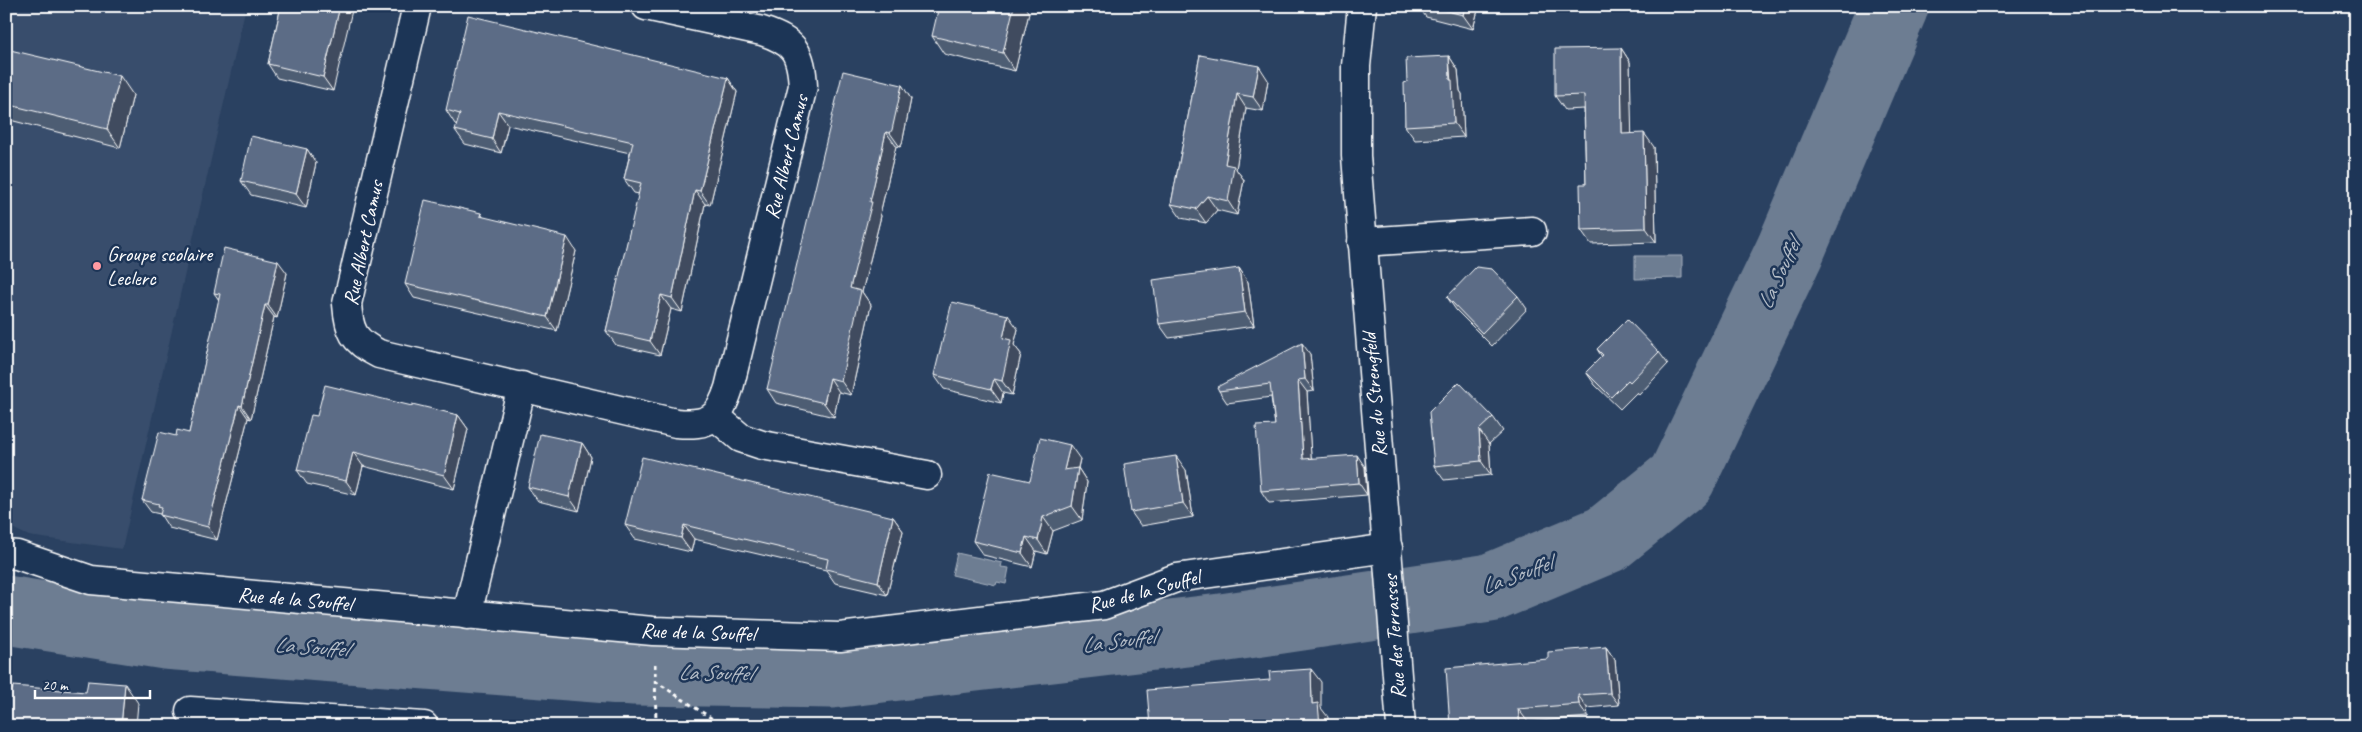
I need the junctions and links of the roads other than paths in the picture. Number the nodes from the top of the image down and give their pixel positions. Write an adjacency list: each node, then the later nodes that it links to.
1 (417, 6): 6 (street, Rue Albert Camus)
2 (646, 6): 7 (street, Rue Albert Camus)
3 (1362, 6): 5 (street, Rue du Strengfeld)
4 (1532, 231): 5 (street)
5 (1362, 242): 9 (street, Rue du Strengfeld)
6 (522, 386): 7 (street, Rue Albert Camus); 11 (street)
7 (716, 416): 8 (street)
8 (927, 475)
9 (1388, 548): 11 (street, Rue de la Souffel); 14 (street, Rue des Terrasses)
10 (6, 554): 11 (street, Rue de la Souffel)
11 (467, 615)
12 (190, 711): 13 (street)
13 (424, 726)
14 (1401, 726)

